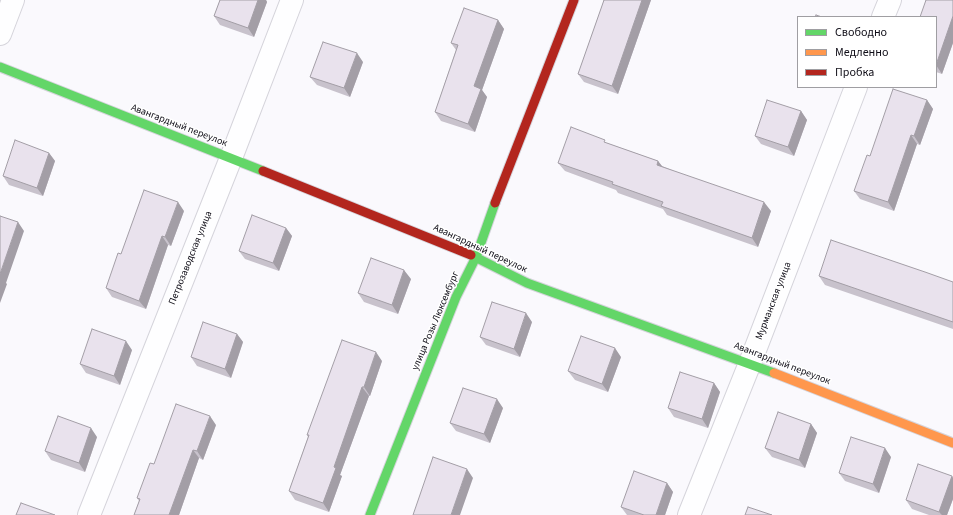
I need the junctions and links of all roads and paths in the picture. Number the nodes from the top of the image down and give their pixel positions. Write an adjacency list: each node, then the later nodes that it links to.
1 (14, 0): 6 (street)
2 (292, 0): 9 (street, Петрозаводская улица)
3 (574, 0): 10 (street, улица Розы Люксембург)
4 (890, 0): 5 (street)
5 (883, 16)
6 (0, 34)
7 (0, 67): 9 (street, Авангардный переулок)
8 (856, 88): 11 (street, Мурманская улица)
9 (231, 158): 10 (street, Авангардный переулок); 13 (street, Петрозаводская улица)
10 (476, 257): 11 (street, Авангардный переулок); 14 (street, улица Розы Люксембург)
11 (750, 363): 12 (street, Авангардный переулок); 15 (street, Мурманская улица)
12 (953, 443)
13 (89, 515)
14 (370, 515)
15 (689, 515)

